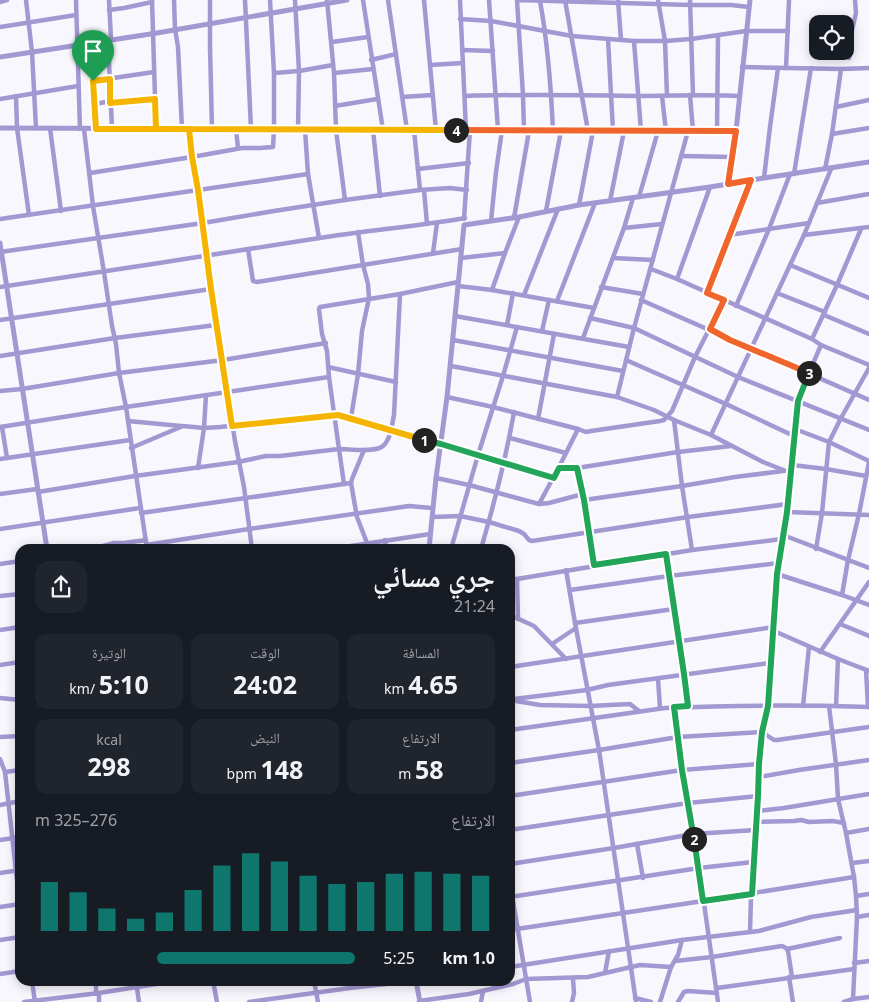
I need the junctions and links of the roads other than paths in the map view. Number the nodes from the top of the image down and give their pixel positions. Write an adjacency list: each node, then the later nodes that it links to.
1 (7, 0): 22 (street)
2 (26, 0): 37 (street)
3 (76, 0): 33 (street)
4 (108, 0): 31 (street)
5 (174, 0): 42 (street)
6 (210, 0): 39 (street)
7 (244, 0): 34 (street)
8 (270, 0): 32 (street)
9 (295, 0): 30 (street)
10 (347, 0): 23 (street)
11 (363, 0): 49 (street)
12 (388, 0): 62 (street)
13 (424, 0): 67 (street)
14 (460, 0): 35 (street)
15 (489, 0): 36 (street)
16 (750, 0): 29 (street)
17 (789, 0): 45 (street)
18 (855, 0): 38 (street)
19 (152, 1): 31 (street); 46 (street)
20 (540, 1): 21 (street); 40 (street); 43 (street)
21 (566, 1): 24 (street); 47 (street)
22 (0, 2)
23 (327, 2): 30 (street); 55 (street)
24 (618, 2): 25 (street); 53 (street)
25 (642, 2): 26 (street)
26 (659, 2): 27 (street); 56 (street)
27 (690, 3): 28 (street); 51 (street)
28 (731, 3): 29 (street)
29 (749, 7): 44 (street)
30 (295, 8): 32 (street); 75 (street)
31 (109, 10): 52 (street)
32 (271, 13): 34 (street); 77 (street)
33 (76, 15): 37 (street); 58 (street)
34 (245, 17): 39 (street); 118 (street)
35 (460, 19): 36 (street); 59 (street)
36 (491, 21): 40 (street); 60 (street)
37 (28, 22): 41 (street); 61 (street)
38 (854, 22)
39 (210, 24): 42 (street); 116 (street)
40 (519, 26): 43 (street); 86 (street)
41 (0, 28)
42 (175, 29): 46 (street); 114 (street)
43 (546, 31): 47 (street); 87 (street)
44 (746, 31): 45 (street); 48 (street); 68 (street)
45 (788, 31): 70 (street)
46 (152, 34): 52 (street); 76 (street)
47 (572, 36): 50 (street); 88 (street)
48 (718, 36): 51 (street); 83 (street)
49 (368, 37): 55 (street); 64 (street)
50 (608, 39): 53 (street); 89 (street)
51 (691, 39): 56 (street); 90 (street)
52 (109, 40): 57 (street); 79 (street)
53 (621, 40): 54 (street)
54 (634, 41): 56 (street); 93 (street)
55 (332, 42): 66 (street)
56 (665, 42): 94 (street)
57 (88, 43): 58 (street); 80 (street)
58 (78, 44): 61 (street); 81 (street)
59 (462, 50): 60 (street); 65 (street)
60 (493, 51): 85 (street)
61 (32, 52): 63 (street); 82 (street)
62 (396, 54): 64 (street); 96 (street)
63 (0, 57)
64 (371, 60): 73 (street)
65 (463, 63): 67 (street); 92 (street)
66 (333, 64): 75 (street); 78 (street)
67 (430, 65): 84 (street)
68 (742, 67): 69 (street); 95 (street)
69 (778, 68): 70 (street); 153 (street)
70 (786, 68): 71 (street)
71 (811, 68): 74 (street); 152 (street)
72 (869, 68): 74 (street)
73 (373, 69): 78 (street); 99 (street)
74 (842, 69): 104 (street)
75 (299, 71): 77 (street); 120 (street)
76 (154, 72): 79 (street); 98 (street)
77 (274, 73): 119 (street)
78 (334, 73): 103 (street)
79 (110, 79): 80 (street); 101 (street)
80 (93, 81): 102 (street)
81 (78, 86): 82 (street); 110 (street)
82 (34, 92): 91 (street); 107 (street)
83 (717, 94): 90 (street); 95 (street); 139 (street)
84 (433, 95): 96 (street); 126 (street)
85 (496, 95): 86 (street); 92 (street); 128 (street)
86 (523, 95): 87 (street); 129 (street)
87 (552, 95): 88 (street); 130 (street)
88 (582, 95): 89 (street); 132 (street)
89 (612, 95): 93 (street); 133 (street)
90 (691, 95): 94 (street); 138 (street)
91 (16, 96): 97 (street); 106 (street)
92 (464, 96): 127 (street)
93 (638, 96): 94 (street); 135 (street)
94 (664, 96): 137 (street)
95 (740, 96): 140 (street)
96 (402, 97): 124 (street)
97 (0, 99)
98 (155, 99): 101 (street); 113 (street)
99 (377, 99): 103 (street); 123 (street)
100 (869, 100): 104 (street)
101 (110, 102): 102 (street); 112 (street)
102 (95, 104): 111 (street)
103 (335, 106): 121 (street)
104 (836, 107): 141 (street)
105 (0, 128): 106 (street)
106 (16, 128): 107 (street); 174 (street)
107 (36, 128): 108 (street)
108 (50, 128): 110 (street); 172 (street)
109 (869, 128): 141 (street)
110 (82, 129): 111 (street); 150 (street)
111 (96, 129): 112 (street)
112 (112, 129): 113 (street)
113 (156, 129): 114 (street)
114 (182, 129): 115 (street)
115 (189, 129): 116 (street); 144 (street)
116 (212, 129): 117 (street)
117 (236, 129): 118 (street); 142 (street)
118 (251, 129): 119 (street)
119 (274, 130): 120 (street); 142 (street)
120 (302, 130): 121 (street); 151 (street)
121 (336, 130): 122 (street); 164 (street)
122 (373, 130): 123 (street); 162 (street)
123 (383, 130): 124 (street)
124 (407, 130): 125 (street)
125 (414, 130): 126 (street); 148 (street)
126 (436, 130): 127 (street)
127 (468, 130): 128 (street); 147 (street)
128 (500, 130): 129 (street); 178 (street)
129 (527, 130): 130 (street); 175 (street)
130 (553, 131): 131 (street)
131 (561, 131): 132 (street); 173 (street)
132 (590, 131): 133 (street); 169 (street)
133 (614, 131): 134 (street)
134 (624, 131): 135 (street); 165 (street)
135 (641, 131): 136 (street)
136 (658, 131): 137 (street); 163 (street)
137 (666, 131): 138 (street)
138 (691, 131): 139 (street); 143 (street)
139 (717, 131): 140 (street)
140 (736, 131): 145 (street)
141 (832, 134): 149 (street)
142 (238, 148): 144 (street)
143 (681, 156): 145 (street); 160 (street)
144 (192, 157): 150 (street); 157 (street)
145 (733, 157): 155 (street)
146 (869, 162): 149 (street)
147 (469, 163): 148 (street); 159 (street)
148 (418, 169): 158 (street)
149 (828, 169): 152 (street); 167 (street)
150 (90, 173): 170 (street)
151 (308, 174): 157 (street); 168 (street)
152 (792, 174): 153 (street); 188 (street)
153 (764, 178): 154 (street)
154 (751, 180): 155 (street); 190 (street)
155 (728, 184): 156 (street)
156 (710, 187): 160 (street); 208 (street)
157 (198, 190): 170 (street); 179 (street)
158 (422, 190): 159 (street); 162 (street); 182 (street)
159 (467, 190): 176 (street)
160 (671, 193): 163 (street); 183 (street)
161 (869, 194): 167 (street)
162 (380, 196): 164 (street)
163 (636, 197): 165 (street); 186 (street)
164 (345, 200): 168 (street)
165 (610, 201): 166 (street)
166 (595, 203): 169 (street); 227 (street)
167 (817, 203): 181 (street)
168 (312, 205): 179 (street); 193 (street)
169 (579, 205): 171 (street)
170 (94, 206): 172 (street); 192 (street)
171 (558, 208): 173 (street); 221 (street)
172 (61, 211): 174 (street)
173 (546, 211): 175 (street)
174 (29, 216): 177 (street)
175 (516, 217): 178 (street); 199 (street)
176 (464, 218): 180 (street); 184 (street)
177 (0, 219)
178 (491, 220): 184 (street)
179 (203, 223): 192 (street); 200 (street)
180 (437, 223): 182 (street); 198 (street)
181 (809, 223): 188 (street); 191 (street)
182 (427, 224): 189 (street)
183 (662, 224): 186 (street); 203 (street)
184 (464, 225): 196 (street)
185 (869, 227): 187 (street)
186 (624, 228): 202 (street)
187 (861, 228): 191 (street); 210 (street)
188 (769, 229): 190 (street); 229 (street)
189 (358, 232): 193 (street); 204 (street)
190 (729, 234): 217 (street)
191 (804, 235): 205 (street)
192 (99, 238): 197 (street); 207 (street)
193 (319, 238): 195 (street)
194 (0, 242): 197 (street)
195 (248, 249): 200 (street); 204 (street)
196 (462, 249): 198 (street); 201 (street)
197 (1, 252): 211 (street)
198 (433, 253): 204 (street)
199 (505, 253): 201 (street); 215 (street)
200 (207, 256): 207 (street); 214 (street)
201 (461, 258): 209 (street)
202 (612, 258): 203 (street); 213 (street)
203 (653, 260): 206 (street)
204 (362, 265): 222 (street)
205 (790, 265): 210 (street); 218 (street)
206 (651, 268): 208 (street); 220 (street)
207 (104, 272): 211 (street); 228 (street)
208 (677, 279): 217 (street)
209 (458, 284): 215 (street); 219 (street); 232 (street)
210 (837, 285): 223 (street); 231 (street)
211 (7, 286): 212 (street); 233 (street)
212 (0, 287)
213 (601, 287): 220 (street); 230 (street)
214 (211, 289): 228 (street); 237 (street)
215 (492, 290): 216 (street)
216 (513, 293): 221 (street); 238 (street)
217 (707, 293): 226 (street)
218 (777, 293): 231 (street); 235 (street)
219 (400, 294): 222 (street); 270 (street)
220 (644, 294): 225 (street)
221 (524, 295): 224 (street)
222 (369, 298): 249 (street); 266 (street)
223 (869, 298)
224 (549, 300): 227 (street); 242 (street)
225 (641, 300): 240 (street); 241 (street)
226 (724, 300): 229 (street); 241 (street)
227 (557, 301): 230 (street)
228 (108, 304): 233 (street); 245 (street)
229 (736, 306): 235 (street)
230 (594, 308): 234 (street)
231 (825, 314): 244 (street); 247 (street)
232 (455, 316): 238 (street); 248 (street)
233 (12, 318): 236 (street); 254 (street)
234 (590, 318): 240 (street); 246 (street)
235 (766, 319): 247 (street); 252 (street)
236 (0, 320)
237 (216, 325): 245 (street); 258 (street)
238 (507, 325): 239 (street)
239 (517, 327): 242 (street); 253 (street)
240 (634, 328): 251 (street); 256 (street)
241 (710, 329): 252 (street); 256 (street)
242 (542, 331): 243 (street)
243 (554, 334): 246 (street); 257 (street)
244 (869, 334)
245 (115, 338): 254 (street); 264 (street)
246 (583, 338): 251 (street)
247 (812, 339): 250 (street)
248 (453, 340): 253 (street); 260 (street)
249 (326, 344): 258 (street); 261 (street)
250 (821, 345): 262 (street); 265 (street)
251 (629, 347): 259 (street)
252 (752, 348): 265 (street); 269 (street)
253 (511, 351): 257 (street); 267 (street)
254 (17, 354): 255 (street); 273 (street)
255 (0, 356)
256 (696, 357): 269 (street); 272 (street)
257 (549, 358): 263 (street); 271 (street)
258 (223, 360): 264 (street); 275 (street)
259 (626, 360): 263 (street); 272 (street)
260 (450, 366): 267 (street); 278 (street)
261 (328, 367): 266 (street); 268 (street)
262 (869, 367): 276 (street)
263 (623, 372): 279 (street)
264 (119, 373): 273 (street); 283 (street)
265 (809, 373): 276 (street); 281 (street)
266 (358, 374): 270 (street); 288 (street)
267 (503, 376): 271 (street); 284 (street)
268 (329, 377): 275 (street); 286 (street)
269 (738, 377): 281 (street); 282 (street)
270 (396, 382): 301 (street)
271 (544, 384): 279 (street); 290 (street)
272 (683, 385): 282 (street); 287 (street)
273 (22, 389): 274 (street); 293 (street)
274 (0, 391)
275 (227, 392): 277 (street); 296 (street)
276 (855, 394): 280 (street); 289 (street)
277 (206, 396): 283 (street); 298 (street)
278 (447, 397): 284 (street); 309 (street)
279 (617, 397): 287 (street)
280 (869, 400)
281 (798, 401): 289 (street); 300 (street)
282 (726, 404): 303 (street); 305 (street)
283 (126, 407): 292 (street); 293 (street)
284 (493, 407): 285 (street); 317 (street)
285 (514, 412): 290 (street); 306 (street)
286 (334, 415): 288 (street); 296 (street); 312 (street)
287 (668, 416): 291 (street); 299 (street)
288 (351, 418): 301 (street)
289 (841, 418): 302 (street); 308 (street)
290 (538, 419): 299 (street)
291 (674, 420): 303 (street); 314 (street)
292 (128, 421): 294 (street); 307 (street)
293 (28, 423): 297 (street); 316 (street)
294 (158, 424): 295 (street); 304 (street)
295 (183, 426): 298 (street); 304 (street)
296 (232, 426): 298 (street); 320 (street)
297 (1, 427): 318 (street)
298 (204, 428): 324 (street)
299 (578, 429): 315 (street)
300 (795, 429): 305 (street); 308 (street)
301 (391, 430): 309 (street); 313 (street)
302 (869, 430)
303 (711, 435): 310 (street)
304 (158, 436): 311 (street)
305 (794, 436): 323 (street)
306 (510, 438): 315 (street); 322 (street)
307 (130, 440): 311 (street); 316 (street)
308 (829, 442): 321 (street); 327 (street)
309 (441, 444): 317 (street); 332 (street)
310 (731, 446): 314 (street); 328 (street)
311 (132, 448): 330 (street)
312 (339, 448): 313 (street); 320 (street); 335 (street)
313 (364, 450): 334 (street)
314 (678, 452): 326 (street); 337 (street)
315 (566, 453): 325 (street)
316 (32, 455): 318 (street); 338 (street)
317 (478, 455): 322 (street); 336 (street)
318 (7, 458): 319 (street)
319 (0, 459)
320 (238, 462): 324 (street); 342 (street)
321 (869, 462): 331 (street)
322 (503, 463): 333 (street); 339 (street)
323 (792, 465): 327 (street); 329 (street)
324 (198, 468): 330 (street)
325 (559, 468): 326 (street); 333 (street)
326 (577, 468): 341 (street)
327 (826, 469): 331 (street); 348 (street)
328 (784, 471): 329 (street); 337 (street)
329 (791, 473): 344 (street)
330 (135, 476): 338 (street); 346 (street)
331 (866, 476): 350 (street)
332 (436, 478): 336 (street); 345 (street)
333 (554, 478): 343 (street)
334 (351, 483): 335 (street); 349 (street)
335 (344, 484): 342 (street)
336 (469, 485): 339 (street); 352 (street)
337 (682, 486): 341 (street); 354 (street)
338 (38, 490): 340 (street); 356 (street)
339 (496, 492): 343 (street); 355 (street)
340 (0, 494)
341 (583, 497): 343 (street); 359 (street)
342 (245, 498): 346 (street); 358 (street)
343 (540, 504)
344 (788, 504): 347 (street); 354 (street)
345 (432, 508): 349 (street); 353 (street)
346 (141, 510): 356 (street); 367 (street)
347 (787, 512): 348 (street); 361 (street)
348 (822, 513): 350 (street); 375 (street)
349 (356, 514): 358 (street); 363 (street)
350 (859, 514): 351 (street); 378 (street)
351 (869, 515)
352 (460, 516): 353 (street); 355 (street); 373 (street)
353 (432, 517): 360 (street)
354 (688, 517): 359 (street); 376 (street)
355 (489, 522): 359 (street); 374 (street)
356 (43, 523): 357 (street); 364 (street)
357 (0, 529)
358 (249, 529): 368 (street); 369 (street)
359 (589, 532): 382 (street)
360 (430, 534): 362 (street); 372 (street)
361 (782, 537): 375 (street); 376 (street); 380 (street)
362 (385, 540): 363 (street); 371 (street)
363 (367, 543): 370 (street)
364 (46, 544)
365 (110, 544): 366 (street)
366 (135, 544)
367 (146, 544)
368 (152, 544)
369 (251, 544)
370 (361, 544)
371 (385, 544)
372 (429, 544)
373 (452, 544)
374 (482, 544)
375 (816, 548): 378 (street)
376 (692, 550): 377 (street)
377 (666, 554): 382 (street); 386 (street)
378 (848, 560): 383 (street); 391 (street)
379 (15, 562): 381 (street)
380 (779, 563): 385 (street); 386 (street)
381 (0, 564)
382 (594, 565): 384 (street)
383 (869, 568)
384 (566, 570): 387 (street); 389 (street)
385 (777, 574): 391 (street); 401 (street)
386 (669, 576): 389 (street); 395 (street)
387 (517, 579): 397 (street)
388 (869, 582): 393 (street)
389 (570, 590): 399 (street)
390 (15, 594): 392 (street)
391 (842, 595): 393 (street)
392 (0, 596)
393 (856, 600): 394 (street); 398 (street)
394 (869, 605)
395 (674, 609): 399 (street); 404 (street)
396 (515, 617): 397 (street)
397 (518, 618): 405 (street)
398 (840, 624): 403 (street); 407 (street)
399 (575, 625): 405 (street); 408 (street)
400 (15, 628): 402 (street)
401 (774, 629): 404 (street); 406 (street); 412 (street)
402 (0, 630)
403 (869, 636)
404 (679, 642): 408 (street); 416 (street)
405 (552, 644): 409 (street)
406 (809, 647): 407 (street); 426 (street)
407 (820, 652): 410 (street)
408 (581, 656): 409 (street); 418 (street)
409 (566, 659): 414 (street)
410 (838, 659): 415 (street); 428 (street)
411 (15, 663): 413 (street)
412 (770, 663): 416 (street); 425 (street)
413 (0, 665)
414 (515, 665)
415 (868, 671): 430 (street)
416 (684, 674): 417 (street); 424 (street)
417 (658, 679): 418 (street); 431 (street)
418 (587, 690): 421 (street); 423 (street)
419 (0, 698): 420 (street)
420 (15, 700)
421 (515, 700)
422 (515, 701): 423 (street)
423 (590, 706): 432 (street); 433 (street)
424 (688, 706): 425 (street); 429 (street)
425 (768, 706): 426 (street); 436 (street)
426 (803, 706): 427 (street)
427 (829, 706): 428 (street); 437 (street)
428 (836, 706): 430 (street)
429 (674, 707): 431 (street); 439 (street)
430 (868, 707)
431 (660, 708): 432 (street)
432 (639, 711): 433 (street)
433 (592, 717): 435 (street); 441 (street)
434 (869, 727): 437 (street)
435 (515, 729)
436 (762, 732): 437 (street); 439 (street); 445 (street)
437 (831, 732): 446 (street)
438 (15, 736): 440 (street)
439 (678, 736): 441 (street); 447 (street)
440 (0, 737)
441 (599, 750): 444 (street); 451 (street)
442 (0, 759): 449 (street)
443 (869, 760): 446 (street)
444 (515, 762)
445 (759, 764): 447 (street); 450 (street)
446 (836, 764): 450 (street); 455 (street)
447 (682, 770): 451 (street); 458 (street)
448 (15, 771): 449 (street)
449 (4, 772): 457 (street)
450 (759, 777): 454 (street)
451 (604, 782): 453 (street); 461 (street)
452 (869, 794): 455 (street)
453 (515, 795)
454 (758, 796): 458 (street); 460 (street)
455 (838, 799): 460 (street); 463 (street)
456 (15, 802): 457 (street)
457 (8, 803): 459 (street); 469 (street)
458 (688, 803): 461 (street); 468 (street)
459 (0, 805)
460 (757, 812): 462 (street)
461 (609, 815): 464 (street); 473 (street)
462 (757, 822): 463 (street); 466 (street)
463 (844, 823): 467 (street)
464 (515, 829)
465 (869, 829): 467 (street)
466 (756, 830): 468 (street); 476 (street)
467 (846, 833): 478 (street)
468 (693, 834): 472 (street); 479 (street)
469 (12, 838): 470 (street); 471 (street); 474 (street)
470 (15, 838)
471 (0, 840)
472 (637, 844): 473 (street); 483 (street)
473 (614, 848): 477 (street); 484 (street)
474 (15, 854)
475 (869, 861): 478 (street)
476 (753, 862): 479 (street); 485 (street)
477 (515, 863)
478 (852, 863): 482 (street)
479 (698, 868): 483 (street); 489 (street)
480 (15, 870): 481 (street)
481 (0, 873)
482 (854, 877): 485 (street); 488 (street)
483 (642, 878): 484 (street)
484 (618, 881): 487 (street); 493 (street)
485 (752, 894): 489 (street); 498 (street)
486 (869, 894): 488 (street)
487 (515, 896)
488 (856, 896): 492 (street)
489 (703, 901): 493 (street); 499 (street)
490 (15, 906): 491 (street)
491 (0, 907)
492 (857, 910): 495 (street); 498 (street)
493 (623, 913): 497 (street); 504 (street)
494 (869, 915): 495 (street)
495 (857, 917): 510 (street)
496 (515, 918): 497 (street)
497 (517, 929): 511 (street)
498 (750, 932): 499 (street)
499 (708, 937): 503 (street); 507 (street)
500 (15, 938): 502 (street)
501 (840, 938): 505 (street)
502 (0, 940)
503 (682, 940): 504 (street); 508 (street)
504 (628, 949): 506 (street); 514 (street)
505 (787, 949): 507 (street); 519 (street)
506 (609, 952): 511 (street); 517 (street)
507 (712, 957): 508 (street); 533 (street)
508 (675, 961): 513 (street)
509 (869, 961): 510 (street)
510 (854, 963): 515 (street)
511 (524, 965): 512 (street); 520 (street)
512 (515, 966)
513 (671, 967): 514 (street); 552 (street)
514 (632, 968): 517 (street); 539 (street)
515 (854, 969): 519 (street); 537 (street)
516 (15, 972): 518 (street)
517 (605, 972): 521 (street)
518 (0, 974)
519 (790, 977): 533 (street); 555 (street)
520 (526, 978): 521 (street); 522 (street); 549 (street)
521 (574, 978): 550 (street)
522 (515, 983)
523 (33, 986): 540 (street)
524 (96, 986): 534 (street)
525 (143, 986): 531 (street)
526 (214, 986): 545 (street)
527 (315, 986): 535 (street)
528 (373, 986): 535 (street)
529 (416, 986): 541 (street)
530 (504, 986): 532 (street)
531 (137, 987): 534 (street); 544 (street)
532 (483, 991): 541 (street); 548 (street)
533 (717, 991): 553 (street); 554 (street)
534 (97, 993): 540 (street); 543 (street)
535 (316, 993): 538 (street); 547 (street)
536 (869, 997): 537 (street)
537 (853, 999): 556 (street)
538 (282, 1000): 546 (street)
539 (636, 1000): 551 (street)
540 (35, 1001): 542 (street)
541 (420, 1001)
542 (24, 1002)
543 (99, 1002)
544 (139, 1002)
545 (217, 1002)
546 (249, 1002)
547 (318, 1002)
548 (481, 1002)
549 (530, 1002)
550 (572, 1002)
551 (651, 1002)
552 (660, 1002)
553 (678, 1002)
554 (718, 1002)
555 (793, 1002)
556 (844, 1002)

